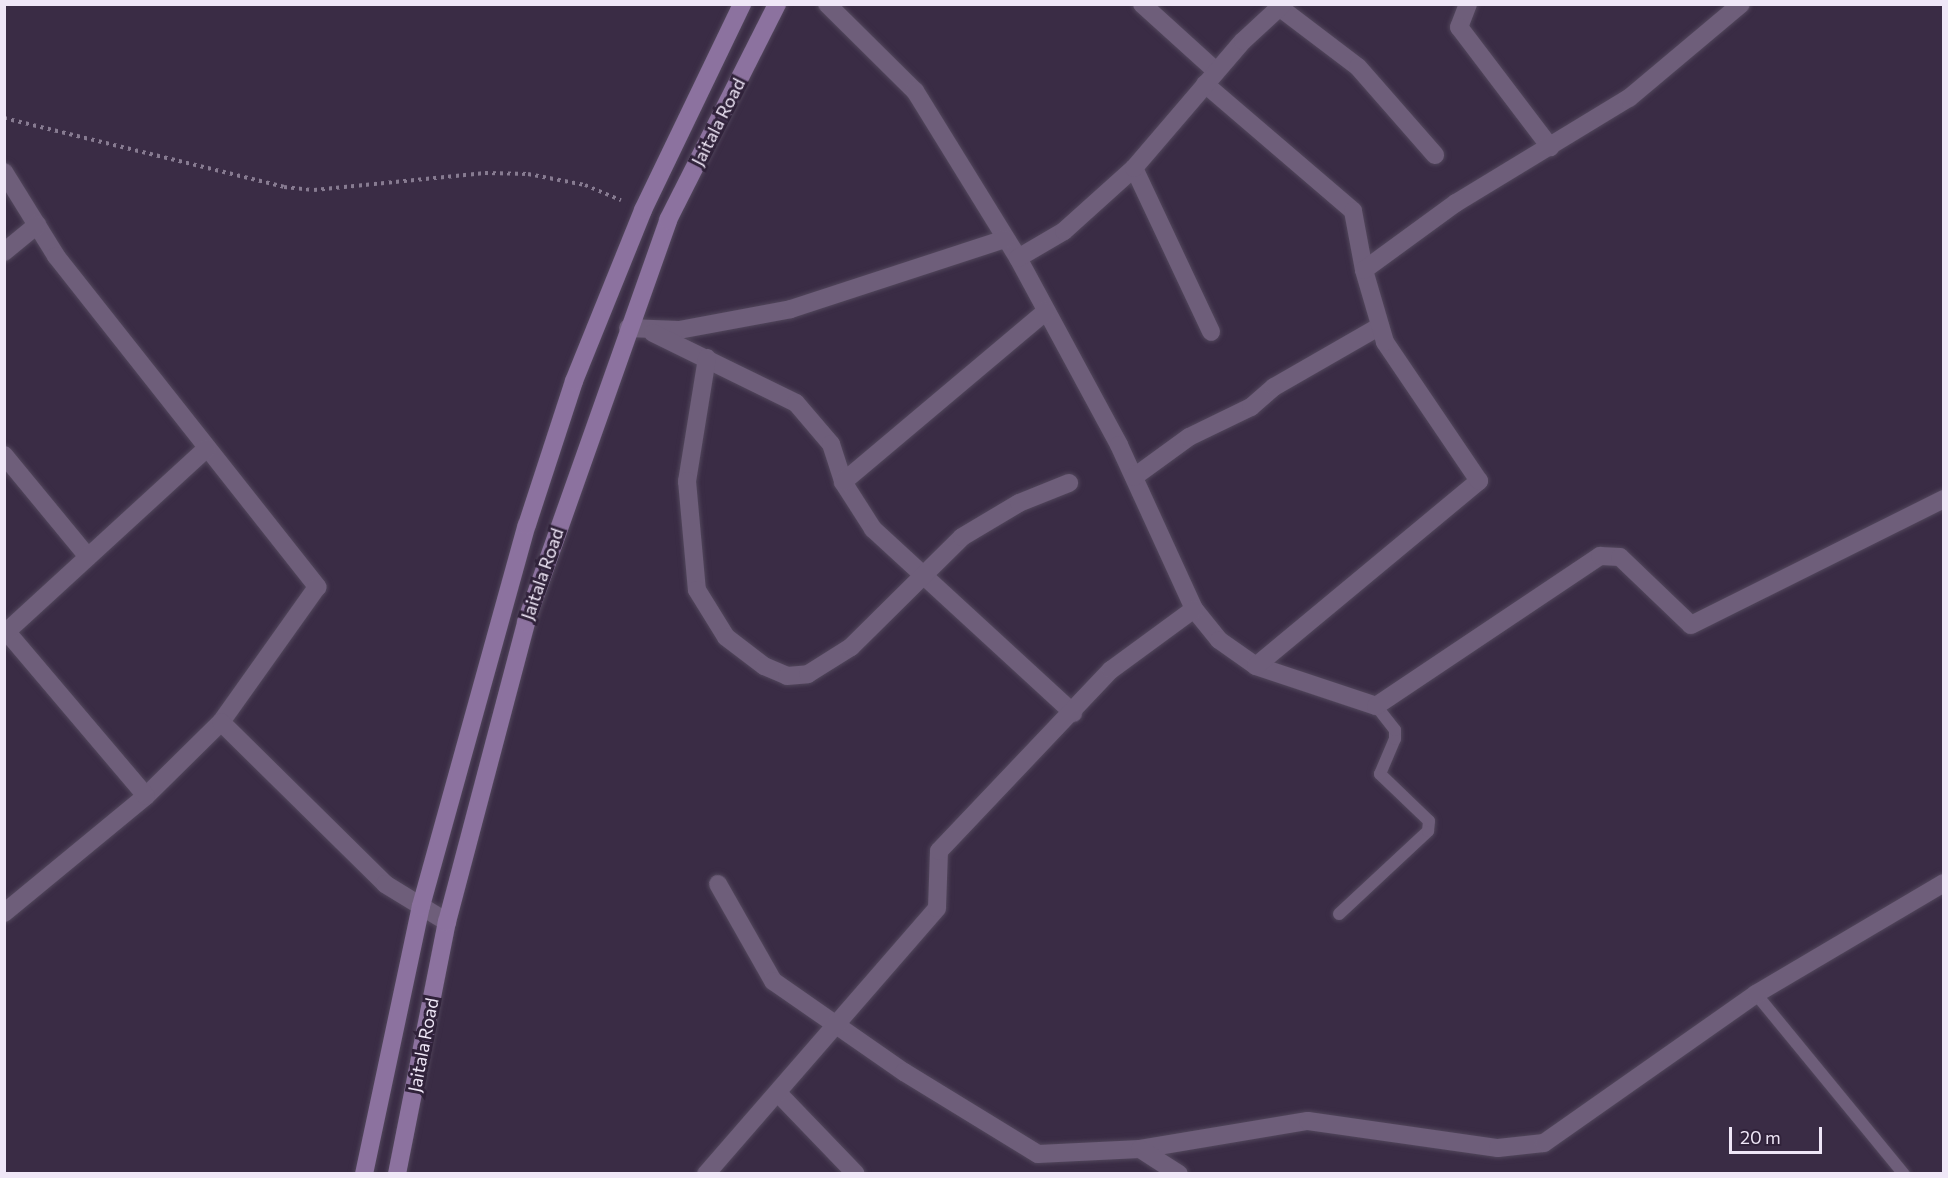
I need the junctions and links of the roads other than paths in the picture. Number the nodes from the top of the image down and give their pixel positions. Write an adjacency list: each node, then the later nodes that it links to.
1 (742, 4): 41 (street, Jaitala Road)
2 (777, 4): 20 (street, Jaitala Road)
3 (827, 4): 14 (street)
4 (1142, 4): 8 (street)
5 (1468, 4): 9 (street)
6 (1741, 4): 9 (street)
7 (1281, 6): 8 (street); 10 (street)
8 (1211, 78): 11 (street); 17 (street)
9 (1550, 147): 17 (street)
10 (1435, 155)
11 (1134, 168): 16 (street); 21 (street)
12 (4, 172): 13 (street)
13 (37, 225): 15 (street); 24 (street)
14 (1005, 239): 16 (street); 22 (street)
15 (4, 252)
16 (1018, 258): 18 (street)
17 (1364, 270): 19 (street)
18 (1047, 311): 26 (street); 27 (street)
19 (1380, 326): 26 (street); 34 (street)
20 (628, 328): 22 (street); 44 (street, Jaitala Road)
21 (1211, 332)
22 (653, 333): 23 (street)
23 (707, 358): 27 (street); 31 (street)
24 (207, 448): 30 (street); 37 (street)
25 (4, 455): 30 (street)
26 (1134, 477): 32 (street)
27 (843, 483): 31 (street)
28 (1069, 483): 31 (street)
29 (1944, 499): 35 (street)
30 (88, 558): 33 (street)
31 (922, 574): 36 (street)
32 (1194, 609): 34 (street); 36 (street)
33 (6, 633): 38 (street)
34 (1256, 666): 35 (street)
35 (1376, 706): 43 (lane)
36 (1073, 712): 46 (street)
37 (221, 722): 38 (street); 41 (street)
38 (146, 796): 42 (street)
39 (1944, 883): 45 (street)
40 (718, 884): 46 (street)
41 (421, 906): 44 (street); 50 (street, Jaitala Road)
42 (4, 913)
43 (1339, 914)
44 (447, 921): 51 (street, Jaitala Road)
45 (1756, 994): 48 (street); 54 (lane)
46 (837, 1026): 47 (street); 48 (street)
47 (778, 1093): 52 (street); 53 (street)
48 (1140, 1149): 49 (street)
49 (1175, 1169)
50 (364, 1173)
51 (397, 1173)
52 (705, 1173)
53 (856, 1173)
54 (1904, 1173)

